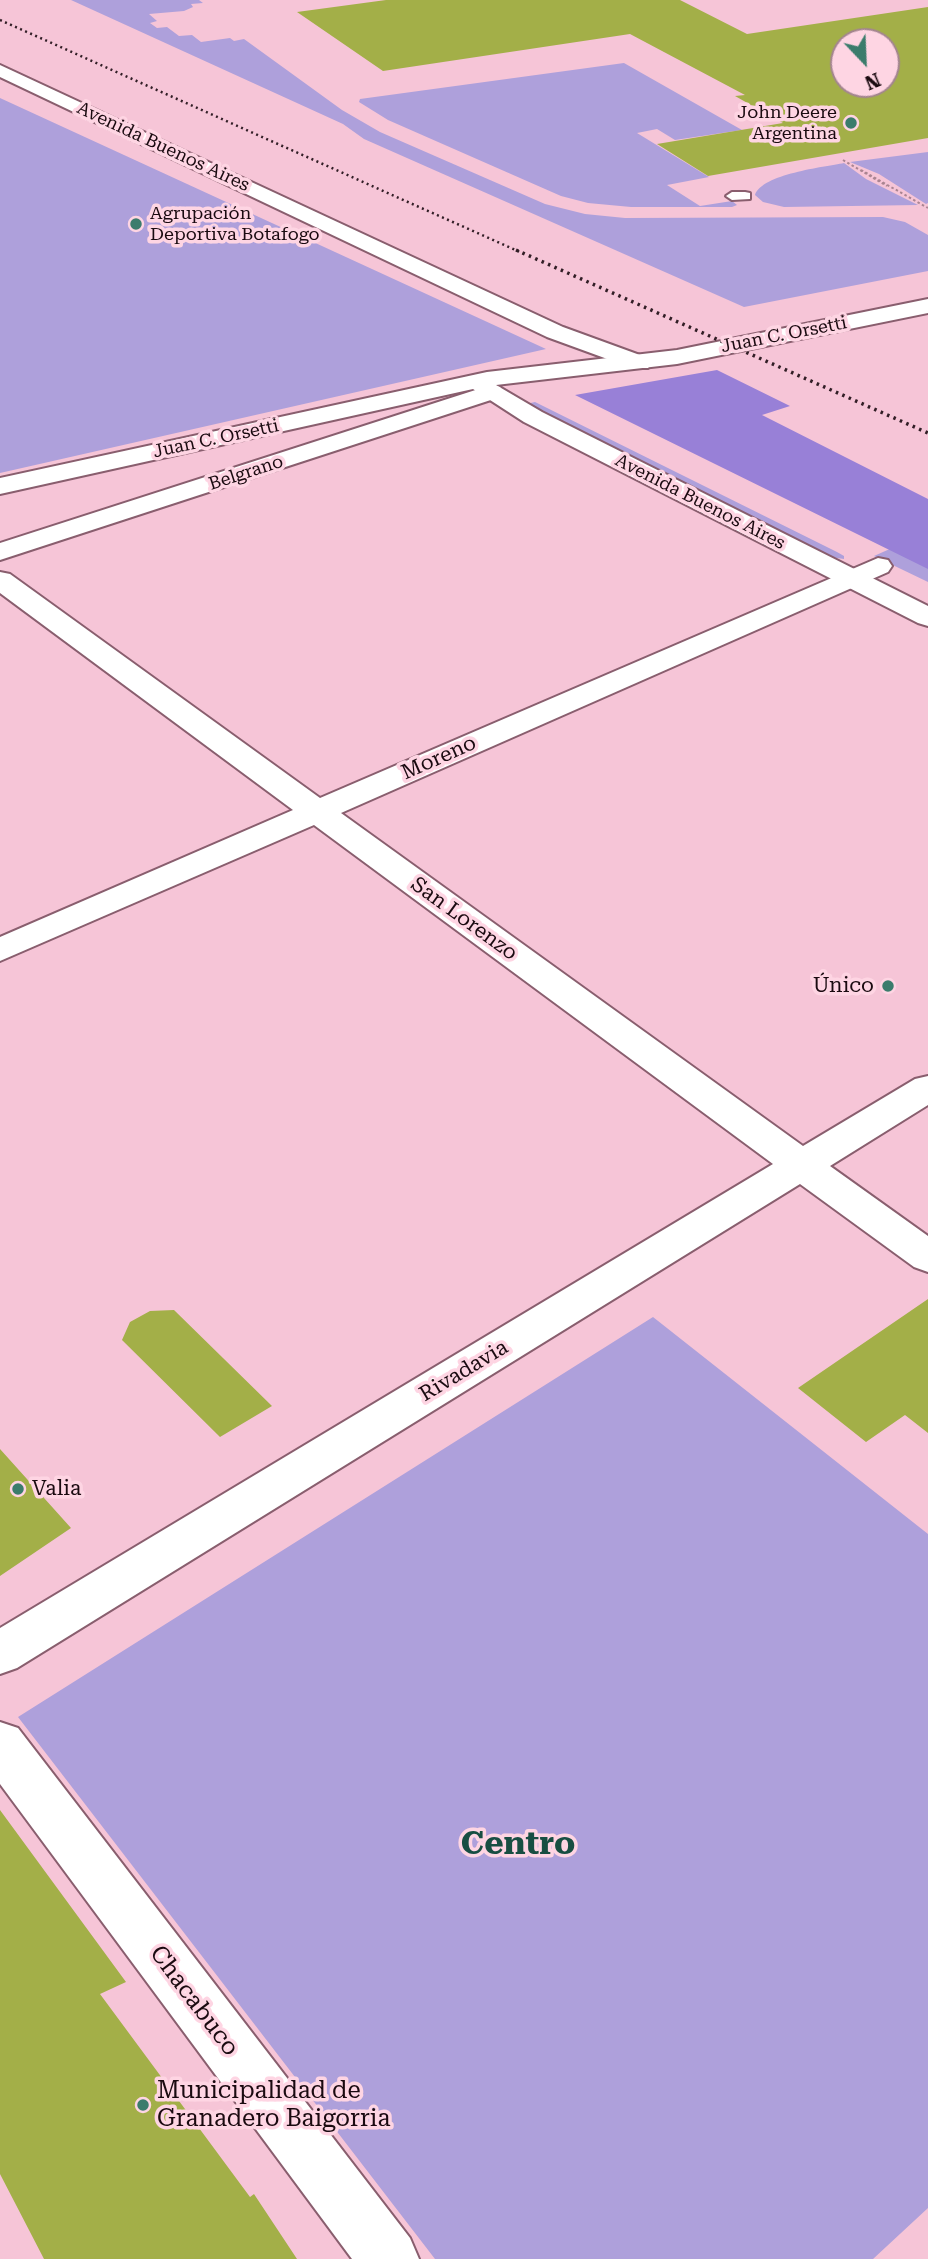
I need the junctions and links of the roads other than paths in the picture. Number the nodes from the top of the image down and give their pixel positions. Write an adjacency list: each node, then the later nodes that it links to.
1 (0, 70): 3 (street, Avenida Buenos Aires)
2 (928, 306): 4 (street, Juan C. Orsetti)
3 (555, 332): 4 (street, Avenida Buenos Aires); 5 (street)
4 (640, 363): 5 (street, Juan C. Orsetti)
5 (531, 377): 6 (street, Juan C. Orsetti); 9 (street, Avenida Buenos Aires)
6 (489, 386): 7 (street, Juan C. Orsetti); 8 (street, Belgrano); 9 (street, Avenida Buenos Aires)
7 (0, 486)
8 (0, 552)
9 (865, 572): 11 (street, Avenida Buenos Aires); 12 (street, Avenida Buenos Aires); 13 (street, Moreno)
10 (0, 580): 13 (street, San Lorenzo)
11 (928, 590)
12 (928, 617)
13 (317, 811): 14 (street, Moreno); 16 (street, San Lorenzo)
14 (0, 950)
15 (928, 1088): 16 (street, Rivadavia)
16 (802, 1165): 17 (street, San Lorenzo); 18 (street, Rivadavia)
17 (928, 1258)
18 (0, 1653)
19 (0, 1744): 20 (street, Chacabuco)
20 (389, 2259)

